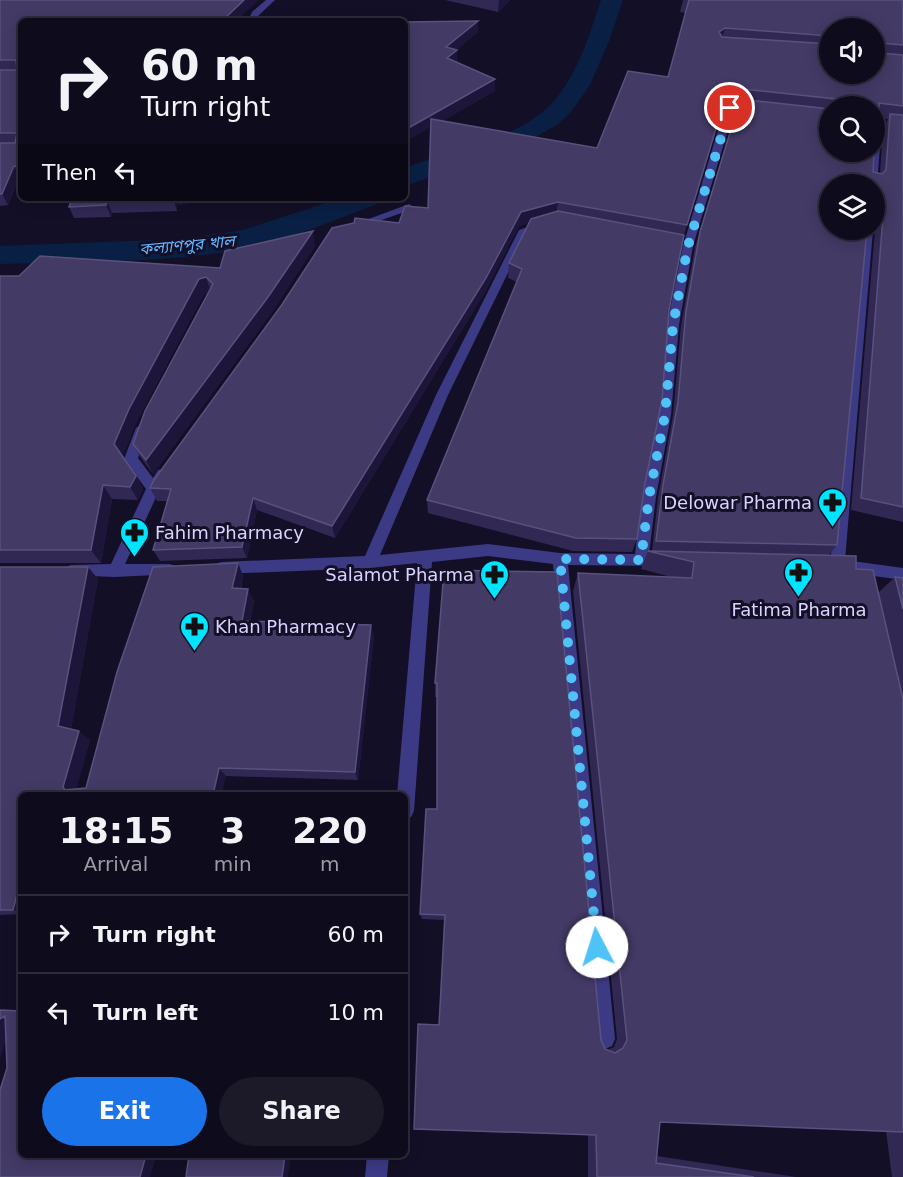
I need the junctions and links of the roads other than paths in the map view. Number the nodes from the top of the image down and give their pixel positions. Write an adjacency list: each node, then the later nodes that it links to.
1 (271, 0): 2 (street)
2 (253, 18)
3 (770, 112): 13 (street)
4 (409, 207): 6 (street)
5 (556, 221): 15 (street)
6 (342, 231)
7 (867, 240): 20 (street)
8 (150, 414): 10 (street)
9 (174, 460): 10 (street)
10 (153, 488): 19 (street)
11 (425, 556): 12 (street); 15 (street); 21 (street)
12 (560, 559): 13 (street); 22 (street)
13 (641, 560): 14 (street)
14 (676, 561)
15 (370, 562): 16 (street)
16 (211, 568)
17 (188, 570): 19 (street)
18 (57, 571): 19 (street)
19 (115, 571)
20 (903, 574)
21 (406, 792)
22 (605, 1038)
23 (378, 1158): 24 (street)
24 (376, 1177)

